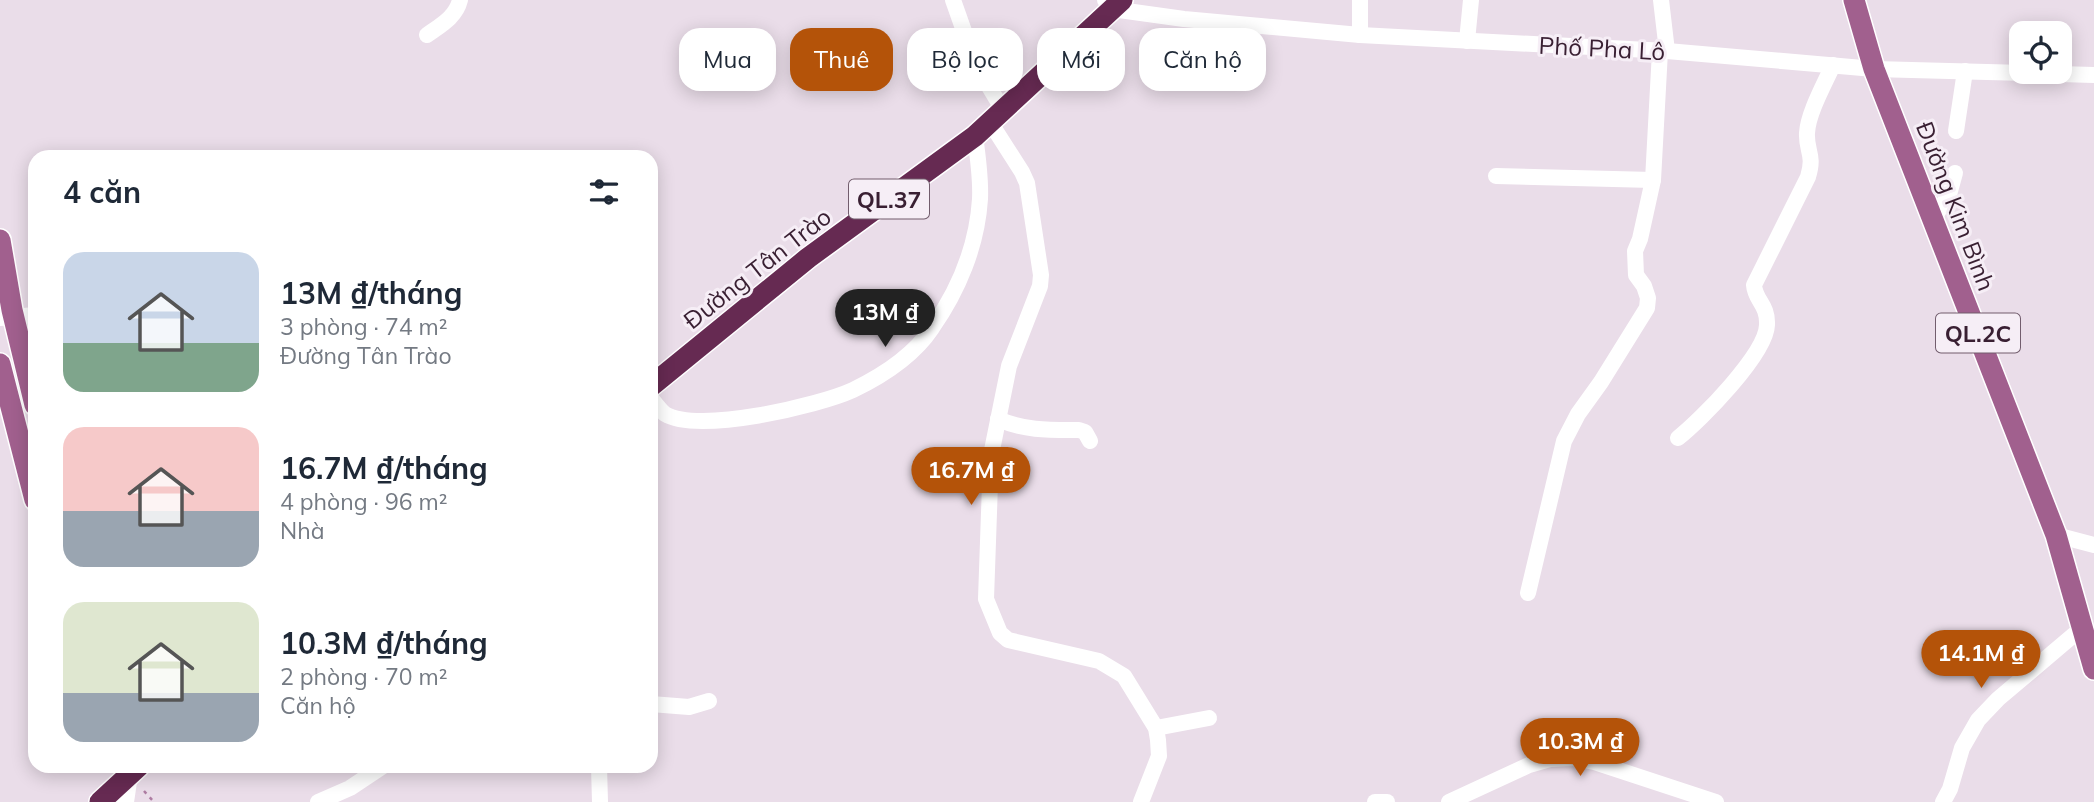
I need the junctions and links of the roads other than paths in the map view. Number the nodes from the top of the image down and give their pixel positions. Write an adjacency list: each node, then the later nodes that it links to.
1 (460, 0): 8 (street)
2 (953, 0): 16 (street)
3 (1360, 0): 9 (street)
4 (1471, 0): 10 (street)
5 (1661, 0): 11 (street)
6 (1854, 0): 13 (main road, Đường Kim Bình / QL.2C)
7 (1116, 2): 9 (street, Phố Pha Lô); 16 (highway, Đường Tân Trào / QL.37)
8 (427, 35)
9 (1360, 35): 10 (street, Phố Pha Lô)
10 (1467, 41): 11 (street, Phố Pha Lô)
11 (1663, 51): 12 (street, Phố Pha Lô); 20 (street)
12 (1833, 65): 13 (street, Phố Pha Lô); 30 (street)
13 (1874, 69): 14 (street, Phố Pha Lô); 21 (main road, Đường Kim Bình / QL.2C)
14 (1965, 71): 15 (street, Phố Pha Lô); 17 (street)
15 (2094, 75)
16 (989, 123): 26 (highway, Đường Tân Trào / QL.37); 28 (street); 29 (street)
17 (1956, 131)
18 (1955, 173): 21 (street)
19 (1496, 176): 20 (street)
20 (1653, 180): 35 (street)
21 (1933, 219): 33 (main road, Đường Kim Bình / QL.2C)
22 (0, 240): 24 (main road)
23 (28, 316): 24 (street)
24 (7, 317): 27 (main road)
25 (0, 364): 32 (main road)
26 (658, 380)
27 (28, 383)
28 (658, 405)
29 (998, 419): 31 (street); 41 (street)
30 (1678, 438)
31 (1090, 441)
32 (28, 473)
33 (2056, 535): 34 (street); 36 (main road, Đường Kim Bình / QL.2C)
34 (2094, 545)
35 (1528, 593)
36 (2083, 627): 37 (main road, Đường Kim Bình / QL.2C); 53 (street)
37 (2094, 669)
38 (709, 701): 39 (street)
39 (658, 705)
40 (1209, 718): 41 (street)
41 (1156, 728): 49 (street)
42 (372, 773): 47 (street)
43 (598, 773): 48 (street)
44 (126, 779): 46 (highway)
45 (1459, 800): 52 (street)
46 (100, 802)
47 (318, 802)
48 (600, 802)
49 (1141, 802)
50 (1375, 802): 51 (street)
51 (1387, 802)
52 (1716, 802)
53 (1943, 802)

